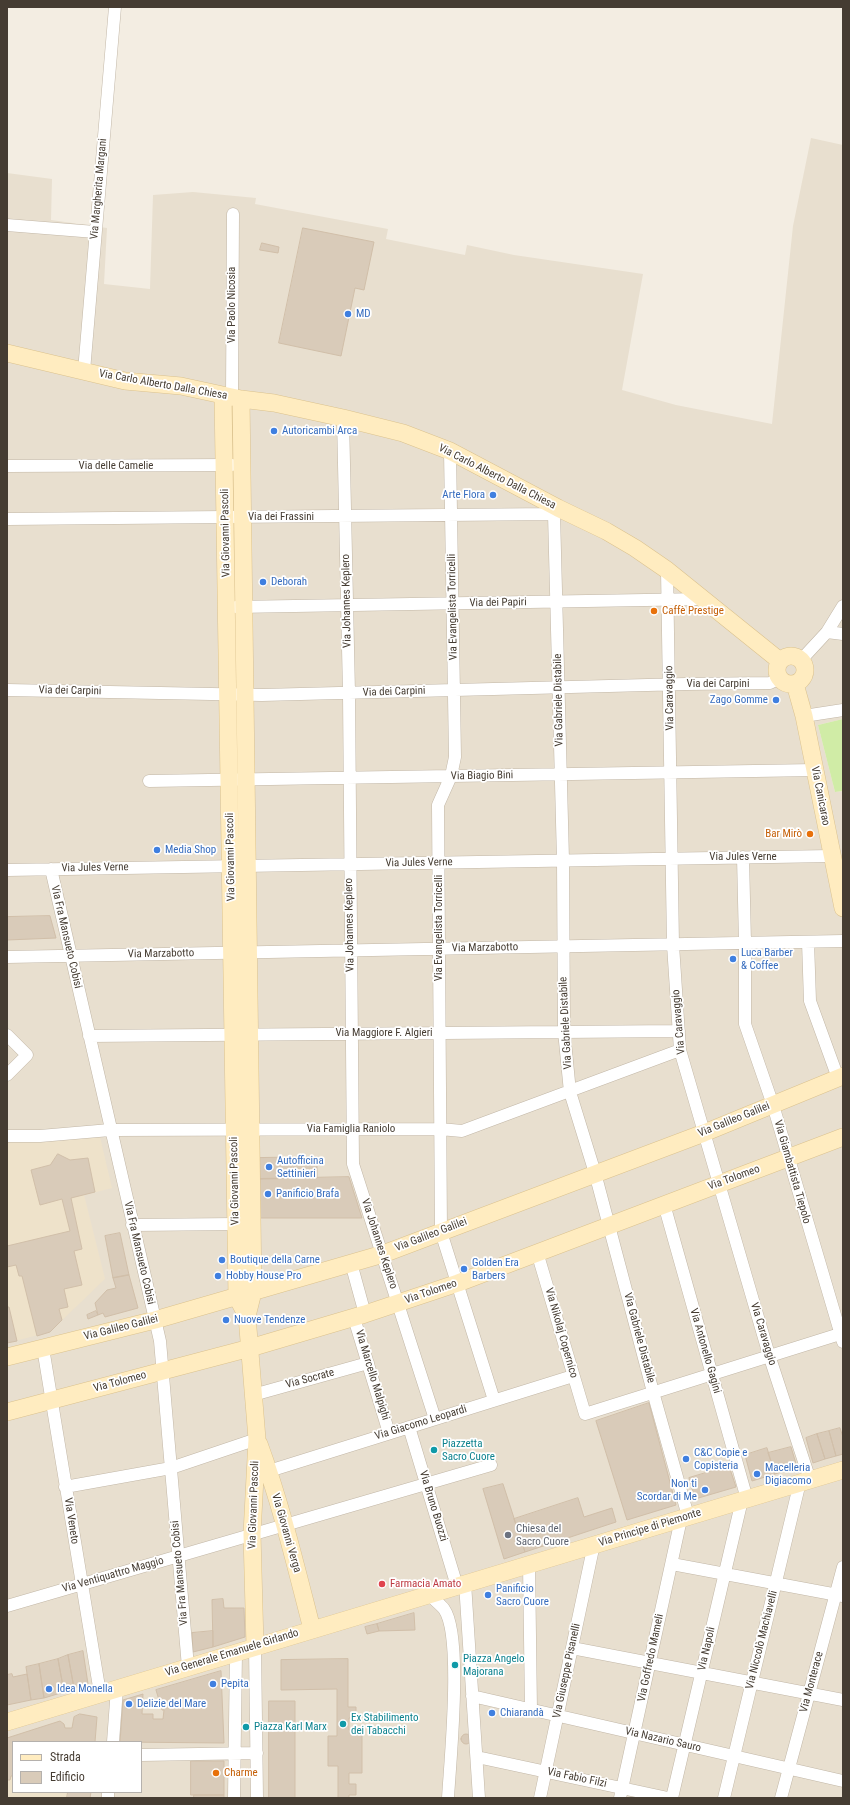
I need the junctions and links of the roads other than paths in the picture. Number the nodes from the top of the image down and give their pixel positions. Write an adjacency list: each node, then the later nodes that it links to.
1 (115, 7): 4 (street, Via Margherita Margani)
2 (233, 214): 7 (street, Via Paolo Nicosia)
3 (7, 225): 4 (street)
4 (95, 232): 6 (street, Via Margherita Margani)
5 (7, 353): 6 (street, Via Carlo Alberto Dalla Chiesa)
6 (84, 371): 7 (street, Via Carlo Alberto Dalla Chiesa)
7 (232, 397): 8 (street, Via Carlo Alberto Dalla Chiesa); 10 (street, Via Giovanni Pascoli)
8 (342, 418): 9 (street, Via Carlo Alberto Dalla Chiesa); 14 (street, Via Johannes Keplero)
9 (450, 451): 12 (street, Via Carlo Alberto Dalla Chiesa); 13 (street, Via Evangelista Torricelli)
10 (233, 465): 11 (street, Via delle Camelie); 15 (street, Via Giovanni Pascoli)
11 (7, 466)
12 (556, 511): 13 (street, Via dei Frassini); 17 (street, Via Carlo Alberto Dalla Chiesa); 20 (street, Via Gabriele Distabile)
13 (451, 515): 14 (street, Via dei Frassini); 21 (street, Via Evangelista Torricelli)
14 (345, 516): 15 (street, Via dei Frassini); 22 (street, Via Johannes Keplero)
15 (234, 517): 16 (street, Via dei Frassini); 24 (street, Via Giovanni Pascoli)
16 (7, 519)
17 (667, 570): 18 (street, Via Caravaggio); 19 (street, Via Carlo Alberto Dalla Chiesa)
18 (669, 599): 19 (street, Via dei Papiri); 20 (street, Via dei Papiri); 30 (street, Via Caravaggio)
19 (704, 599): 28 (street, Via Carlo Alberto Dalla Chiesa)
20 (557, 602): 21 (street, Via dei Papiri); 31 (street, Via Gabriele Distabile)
21 (453, 603): 22 (street, Via dei Papiri); 33 (street, Via Evangelista Torricelli)
22 (347, 605): 24 (street, Via dei Papiri); 34 (street, Via Johannes Keplero)
23 (843, 606): 25 (street)
24 (235, 607): 35 (street, Via Giovanni Pascoli)
25 (827, 632): 26 (street); 27 (street)
26 (843, 634)
27 (802, 660): 28 (street); 29 (street)
28 (780, 661): 29 (street)
29 (788, 681): 30 (street, Via dei Carpini); 37 (street, Via Canicarao)
30 (669, 684): 31 (street, Via dei Carpini); 39 (street, Via Caravaggio)
31 (558, 687): 33 (street, Via dei Carpini); 40 (street, Via Gabriele Distabile)
32 (7, 690): 35 (street, Via dei Carpini)
33 (454, 690): 34 (street, Via dei Carpini); 41 (street, Via Evangelista Torricelli)
34 (348, 693): 35 (street, Via dei Carpini); 42 (street, Via Johannes Keplero)
35 (236, 695): 43 (street, Via Giovanni Pascoli)
36 (843, 710): 37 (street)
37 (804, 716): 38 (street, Via Canicarao)
38 (815, 770): 39 (street, Via Biagio Bini); 45 (street, Via Canicarao)
39 (671, 772): 40 (street, Via Biagio Bini); 46 (street, Via Caravaggio)
40 (561, 774): 41 (street, Via Biagio Bini); 48 (street, Via Gabriele Distabile)
41 (451, 776): 42 (street, Via Biagio Bini); 49 (street, Via Evangelista Torricelli)
42 (349, 778): 43 (street, Via Biagio Bini); 50 (street, Via Johannes Keplero)
43 (238, 780): 44 (street, Via Biagio Bini); 51 (street, Via Giovanni Pascoli)
44 (149, 781)
45 (831, 856): 47 (street, Via Jules Verne); 54 (street, Via Canicarao)
46 (672, 858): 47 (street, Via Jules Verne); 48 (street, Via Jules Verne); 58 (street, Via Caravaggio)
47 (743, 858): 57 (street, Via Giambattista Tiepolo)
48 (563, 860): 49 (street, Via Jules Verne); 59 (street, Via Gabriele Distabile)
49 (439, 863): 50 (street, Via Jules Verne); 60 (street, Via Evangelista Torricelli)
50 (349, 865): 51 (street, Via Jules Verne); 61 (street, Via Johannes Keplero)
51 (239, 866): 52 (street, Via Jules Verne); 62 (street, Via Giovanni Pascoli)
52 (51, 869): 53 (street, Via Jules Verne); 63 (street, Via Fra Mansueto Cobisi)
53 (7, 870)
54 (843, 908)
55 (843, 941): 56 (street, Via Marzabotto)
56 (808, 942): 57 (street, Via Marzabotto); 74 (street)
57 (745, 943): 58 (street, Via Marzabotto); 76 (street, Via Giambattista Tiepolo)
58 (673, 944): 59 (street, Via Marzabotto); 66 (street, Via Caravaggio)
59 (563, 948): 60 (street, Via Marzabotto); 65 (street, Via Gabriele Distabile)
60 (438, 949): 61 (street, Via Marzabotto); 67 (street, Via Evangelista Torricelli)
61 (350, 951): 62 (street, Via Marzabotto); 69 (street, Via Johannes Keplero)
62 (240, 953): 63 (street, Via Marzabotto); 68 (street, Via Giovanni Pascoli)
63 (71, 956): 64 (street, Via Marzabotto); 71 (street, Via Fra Mansueto Cobisi)
64 (7, 957)
65 (564, 1031): 66 (street, Via Maggiore F. Algieri); 67 (street, Via Maggiore F. Algieri); 75 (street, Via Gabriele Distabile)
66 (679, 1031): 72 (street, Via Caravaggio)
67 (439, 1033): 69 (street, Via Maggiore F. Algieri); 79 (street, Via Evangelista Torricelli)
68 (241, 1034): 69 (street, Via Maggiore F. Algieri); 71 (street, Via Maggiore F. Algieri); 77 (street, Via Giovanni Pascoli)
69 (352, 1034): 78 (street, Via Johannes Keplero)
70 (7, 1035): 73 (street)
71 (89, 1036): 80 (street, Via Fra Mansueto Cobisi)
72 (680, 1050): 75 (street, Via Famiglia Raniolo); 81 (street, Via Caravaggio)
73 (7, 1075)
74 (841, 1077): 76 (street, Via Galileo Galilei)
75 (570, 1092): 79 (street, Via Famiglia Raniolo); 85 (street, Via Gabriele Distabile)
76 (773, 1105): 81 (street, Via Galileo Galilei); 84 (street, Via Giambattista Tiepolo)
77 (243, 1129): 78 (street, Via Famiglia Raniolo); 80 (street, Via Famiglia Raniolo); 88 (street, Via Giovanni Pascoli); 96 (street, Via Giovanni Pascoli)
78 (353, 1129): 79 (street, Via Famiglia Raniolo); 93 (street, Via Johannes Keplero)
79 (440, 1129): 91 (street, Via Evangelista Torricelli)
80 (110, 1130): 82 (street, Via Famiglia Raniolo); 89 (street, Via Fra Mansueto Cobisi)
81 (704, 1133): 85 (street, Via Galileo Galilei); 86 (street, Via Caravaggio)
82 (7, 1136)
83 (843, 1137): 84 (street, Via Tolomeo)
84 (788, 1158): 86 (street, Via Tolomeo); 100 (street, Via Giambattista Tiepolo)
85 (595, 1173): 90 (street, Via Gabriele Distabile); 91 (street, Via Galileo Galilei)
86 (718, 1184): 87 (street, Via Tolomeo); 103 (street, Via Caravaggio)
87 (664, 1204): 90 (street, Via Tolomeo); 107 (street, Via Antonello Gagini)
88 (236, 1224): 89 (street); 96 (street, Via Giovanni Pascoli)
89 (132, 1225): 99 (street, Via Fra Mansueto Cobisi)
90 (609, 1225): 92 (street, Via Tolomeo); 109 (street, Via Gabriele Distabile)
91 (441, 1232): 93 (street, Via Galileo Galilei); 95 (street, Via Evangelista Torricelli)
92 (537, 1252): 95 (street, Via Tolomeo); 108 (street, Via Nikolaj Copernico)
93 (383, 1254): 94 (street, Via Galileo Galilei); 97 (street, Via Johannes Keplero)
94 (351, 1263): 96 (street, Via Galileo Galilei); 98 (street, Via Marcello Malpighi)
95 (458, 1283): 97 (street, Via Tolomeo); 112 (street, Via Evangelista Torricelli)
96 (245, 1294): 99 (street, Via Galileo Galilei); 102 (street, Via Giovanni Pascoli)
97 (398, 1303): 98 (street, Via Tolomeo); 114 (street, Via Johannes Keplero)
98 (359, 1316): 102 (street, Via Tolomeo); 105 (street, Via Marcello Malpighi)
99 (155, 1320): 101 (street, Via Galileo Galilei); 106 (street, Via Fra Mansueto Cobisi)
100 (842, 1336): 103 (street)
101 (43, 1348): 104 (street, Via Galileo Galilei); 111 (street, Via Veneto)
102 (250, 1348): 106 (street, Via Tolomeo); 110 (street, Via Giovanni Pascoli)
103 (769, 1355): 107 (street); 122 (street, Via Caravaggio)
104 (7, 1357)
105 (368, 1363): 110 (street, Via Socrate); 116 (street, Via Marcello Malpighi)
106 (163, 1370): 111 (street, Via Tolomeo); 119 (street, Via Fra Mansueto Cobisi)
107 (711, 1373): 109 (street); 127 (street, Via Antonello Gagini)
108 (573, 1376): 109 (street, Via Nikolaj Copernico); 112 (street, Via Giacomo Leopardi)
109 (653, 1392): 128 (street, Via Gabriele Distabile)
110 (252, 1394): 117 (street, Via Giovanni Pascoli)
111 (51, 1400): 113 (street, Via Tolomeo); 124 (street, Via Veneto)
112 (494, 1400): 114 (street, Via Giacomo Leopardi)
113 (7, 1412)
114 (435, 1419): 115 (street, Via Giacomo Leopardi)
115 (409, 1427): 116 (street, Via Giacomo Leopardi); 123 (street, Via Bruno Buozzi)
116 (389, 1433): 121 (street, Via Giacomo Leopardi)
117 (256, 1439): 119 (street); 121 (street, Via Giovanni Verga); 126 (street, Via Giovanni Pascoli)
118 (491, 1465): 123 (street, Via Ventiquattro Maggio)
119 (171, 1468): 124 (street); 132 (street, Via Fra Mansueto Cobisi)
120 (843, 1470): 122 (street, Via Principe di Piemonte)
121 (269, 1471): 125 (street, Via Giovanni Verga)
122 (805, 1481): 127 (street, Via Principe di Piemonte); 137 (street, Via Niccolò Machiavelli)
123 (427, 1484): 129 (street, Via Ventiquattro Maggio); 139 (street, Via Bruno Buozzi)
124 (65, 1487): 138 (street, Via Veneto)
125 (273, 1488): 126 (street); 129 (street, Via Giovanni Verga)
126 (253, 1495): 130 (street, Via Giovanni Pascoli)
127 (744, 1499): 128 (street, Via Principe di Piemonte); 136 (street, Via Napoli)
128 (685, 1517): 131 (street, Via Principe di Piemonte); 134 (street, Via Goffredo Mameli)
129 (284, 1525): 130 (street, Via Ventiquattro Maggio); 143 (street, Via Giovanni Verga)
130 (252, 1534): 132 (street, Via Ventiquattro Maggio); 144 (street, Via Giovanni Pascoli)
131 (594, 1544): 133 (street, Via Principe di Piemonte); 145 (street, Via Giuseppe Pisanelli)
132 (178, 1556): 138 (street, Via Ventiquattro Maggio); 148 (street, Via Fra Mansueto Cobisi)
133 (529, 1564): 139 (street, Via Principe di Piemonte); 156 (street)
134 (672, 1564): 136 (street); 147 (street, Via Goffredo Mameli)
135 (843, 1566): 141 (street, Via Monterace)
136 (725, 1574): 137 (street); 149 (street, Via Napoli)
137 (776, 1583): 141 (street); 150 (street, Via Niccolò Machiavelli)
138 (82, 1584): 142 (street, Via Ventiquattro Maggio); 153 (street, Via Veneto)
139 (461, 1584): 140 (street, Via Generale Emanuele Girlando); 154 (street, Via Bruno Buozzi)
140 (428, 1594): 143 (street, Via Generale Emanuele Girlando); 173 (street)
141 (839, 1595): 152 (street, Via Monterace)
142 (7, 1606)
143 (312, 1629): 144 (street, Via Generale Emanuele Girlando)
144 (256, 1646): 146 (street, Via Generale Emanuele Girlando); 163 (street)
145 (572, 1648): 147 (street); 157 (street, Via Giuseppe Pisanelli)
146 (236, 1652): 148 (street, Via Generale Emanuele Girlando); 162 (street)
147 (650, 1663): 149 (street); 159 (street, Via Goffredo Mameli)
148 (188, 1667): 151 (street, Via Generale Emanuele Girlando)
149 (702, 1673): 150 (street); 161 (street, Via Napoli)
150 (752, 1682): 152 (street); 165 (street, Via Niccolò Machiavelli)
151 (117, 1688): 153 (street, Via Generale Emanuele Girlando); 160 (street)
152 (809, 1693): 155 (street); 167 (street, Via Monterace)
153 (100, 1694): 158 (street, Via Generale Emanuele Girlando)
154 (478, 1698): 156 (street, Via Nazario Sauro); 166 (street, Via Bruno Buozzi)
155 (843, 1700)
156 (531, 1710): 157 (street, Via Nazario Sauro)
157 (558, 1716): 159 (street, Via Nazario Sauro); 168 (street, Via Giuseppe Pisanelli)
158 (7, 1722)
159 (634, 1734): 161 (street, Via Nazario Sauro); 170 (street, Via Goffredo Mameli)
160 (113, 1741)
161 (685, 1745): 165 (street, Via Nazario Sauro); 177 (street, Via Napoli)
162 (229, 1753): 163 (street); 164 (street); 171 (street)
163 (257, 1753): 172 (street)
164 (142, 1754)
165 (734, 1756): 167 (street, Via Nazario Sauro); 178 (street, Via Niccolò Machiavelli)
166 (482, 1758): 168 (street, Via Fabio Filzi); 174 (street, Via Bruno Buozzi)
167 (789, 1769): 169 (street, Via Nazario Sauro); 179 (street, Via Monterace)
168 (546, 1772): 170 (street, Via Fabio Filzi); 175 (street, Via Giuseppe Pisanelli)
169 (843, 1781)
170 (621, 1793): 176 (street, Via Fabio Filzi)
171 (234, 1798)
172 (257, 1798)
173 (448, 1798)
174 (480, 1798)
175 (540, 1798)
176 (668, 1798)
177 (672, 1798)
178 (724, 1798)
179 (781, 1798)

